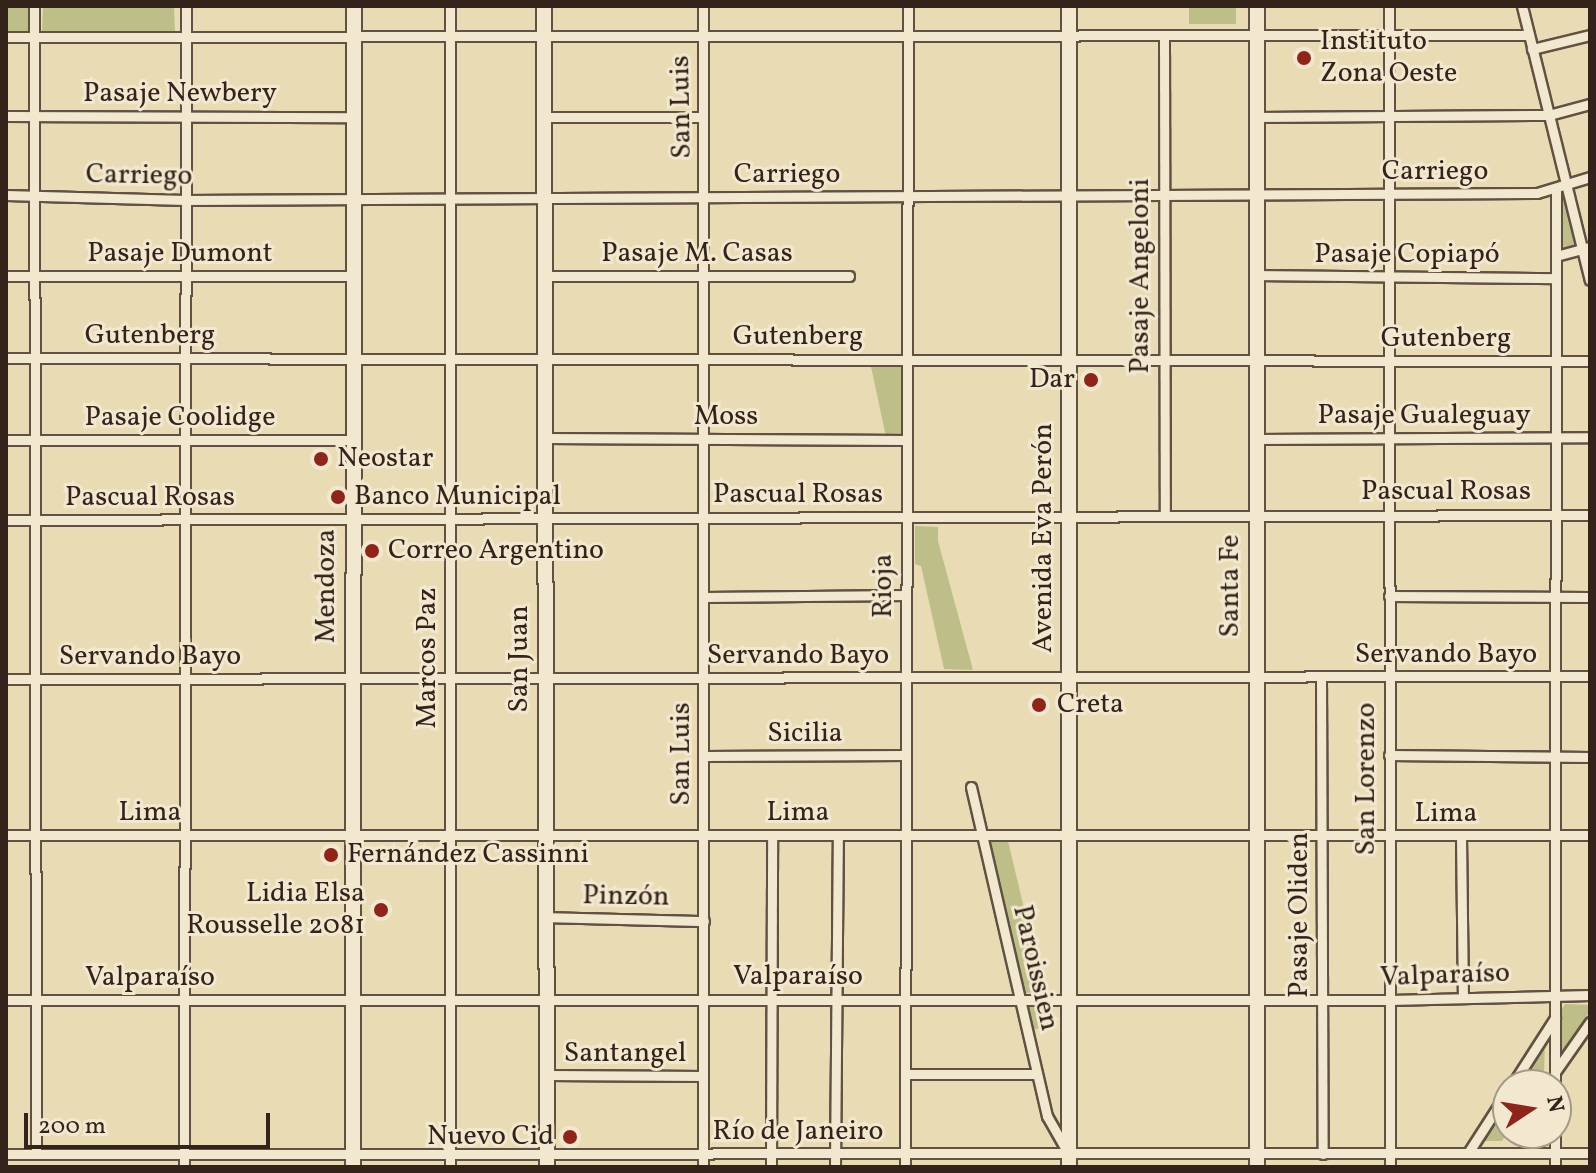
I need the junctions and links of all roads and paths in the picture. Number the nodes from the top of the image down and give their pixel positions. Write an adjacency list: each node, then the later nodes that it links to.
1 (34, 6): 22 (street)
2 (186, 6): 23 (street)
3 (354, 6): 24 (main road, Mendoza)
4 (450, 6): 25 (street, Marcos Paz)
5 (544, 6): 15 (main road, San Juan)
6 (703, 6): 16 (street, San Luis)
7 (908, 6): 17 (street, Rioja)
8 (1069, 6): 18 (main road, Avenida Eva Perón)
9 (1257, 6): 20 (main road, Santa Fe)
10 (1389, 6): 12 (street, San Lorenzo)
11 (1522, 6): 13 (street)
12 (1389, 35): 13 (street); 20 (street); 36 (street, San Lorenzo)
13 (1529, 35): 26 (street)
14 (1590, 35): 26 (street)
15 (544, 36): 16 (street); 25 (street); 33 (main road, San Juan)
16 (703, 36): 17 (street); 34 (street, San Luis)
17 (908, 36): 18 (street); 45 (street, Rioja)
18 (1069, 36): 19 (street); 43 (main road, Avenida Eva Perón)
19 (1164, 36): 20 (street); 44 (street, Pasaje Angeloni)
20 (1257, 36): 35 (main road, Santa Fe)
21 (6, 37): 22 (street)
22 (34, 37): 23 (street); 30 (street)
23 (186, 37): 24 (street); 31 (street)
24 (354, 37): 25 (street); 32 (main road, Mendoza)
25 (450, 37): 47 (street, Marcos Paz)
26 (1532, 49): 28 (street)
27 (1590, 104): 28 (street)
28 (1549, 115): 36 (street); 38 (street)
29 (6, 116): 30 (street, Pasaje Newbery)
30 (34, 116): 31 (street, Pasaje Newbery); 42 (street)
31 (185, 116): 32 (street, Pasaje Newbery); 50 (street)
32 (354, 117): 49 (main road, Mendoza)
33 (545, 117): 34 (street); 48 (main road, San Juan)
34 (703, 117): 46 (street, San Luis)
35 (1257, 117): 36 (street); 39 (main road, Santa Fe)
36 (1389, 118): 40 (street, San Lorenzo)
37 (1590, 177): 38 (street, Carriego)
38 (1561, 187): 40 (street, Carriego); 51 (street); 52 (street)
39 (1257, 194): 40 (street, Carriego); 44 (street, Carriego); 53 (main road, Santa Fe)
40 (1389, 194): 61 (street, San Lorenzo)
41 (6, 195): 42 (street, Carriego)
42 (35, 195): 50 (street, Carriego); 55 (street)
43 (1069, 195): 44 (street, Carriego); 45 (street, Carriego); 72 (main road, Avenida Eva Perón)
44 (1163, 195): 73 (street, Pasaje Angeloni)
45 (908, 196): 46 (street, Carriego); 71 (street, Rioja)
46 (706, 197): 48 (street, Carriego); 59 (street, San Luis)
47 (450, 198): 48 (street, Carriego); 49 (street, Carriego); 68 (street, Marcos Paz)
48 (545, 198): 58 (main road, San Juan)
49 (354, 199): 50 (street, Carriego); 57 (main road, Mendoza)
50 (185, 200): 56 (street)
51 (1586, 248): 52 (street); 63 (street)
52 (1556, 256): 62 (street)
53 (1257, 275): 61 (street, Pasaje Copiapó); 74 (main road, Santa Fe)
54 (6, 276): 55 (street, Pasaje Dumont)
55 (34, 276): 56 (street, Pasaje Dumont); 65 (street)
56 (185, 276): 57 (street, Pasaje Dumont); 66 (street)
57 (354, 276): 67 (main road, Mendoza)
58 (545, 276): 59 (street, Pasaje M. Casas); 69 (main road, San Juan)
59 (705, 276): 60 (street, Pasaje M. Casas); 70 (street, San Luis)
60 (849, 276)
61 (1389, 276): 62 (street, Pasaje Copiapó); 75 (street, San Lorenzo)
62 (1556, 278): 76 (street)
63 (1590, 280)
64 (6, 358): 65 (street, Gutenberg)
65 (35, 358): 66 (street, Gutenberg); 85 (street)
66 (185, 358): 67 (street, Gutenberg); 86 (street)
67 (354, 358): 68 (street, Gutenberg); 87 (main road, Mendoza)
68 (450, 359): 69 (street, Gutenberg); 99 (street, Marcos Paz)
69 (545, 359): 70 (street, Gutenberg); 80 (main road, San Juan)
70 (705, 359): 71 (street, Gutenberg); 82 (street, San Luis)
71 (907, 359): 72 (street, Gutenberg); 88 (street, Rioja)
72 (1071, 360): 73 (street, Gutenberg); 93 (main road, Avenida Eva Perón)
73 (1163, 360): 74 (street, Gutenberg); 94 (street, Pasaje Angeloni)
74 (1257, 360): 75 (street, Gutenberg); 83 (main road, Santa Fe)
75 (1389, 360): 76 (street, Gutenberg); 81 (street, San Lorenzo)
76 (1556, 361): 77 (street, Gutenberg); 78 (street)
77 (1590, 361)
78 (1556, 437): 79 (street, Pasaje Gualeguay); 81 (street, Pasaje Gualeguay); 89 (street)
79 (1590, 437)
80 (545, 438): 82 (street, Moss); 96 (main road, San Juan)
81 (1389, 438): 83 (street, Pasaje Gualeguay); 91 (street, San Lorenzo)
82 (705, 439): 88 (street, Moss); 97 (street, San Luis)
83 (1257, 439): 90 (main road, Santa Fe)
84 (6, 440): 85 (street, Pasaje Coolidge)
85 (35, 440): 86 (street, Pasaje Coolidge); 102 (street)
86 (185, 440): 87 (street, Pasaje Coolidge); 101 (street)
87 (353, 440): 98 (main road, Mendoza)
88 (907, 440): 95 (street, Rioja)
89 (1556, 514): 91 (street, Pascual Rosas); 92 (street, Pascual Rosas); 105 (street)
90 (1257, 515): 91 (street, Pascual Rosas); 94 (street, Pascual Rosas); 112 (main road, Santa Fe)
91 (1389, 515): 104 (street, San Lorenzo)
92 (1590, 515)
93 (1069, 516): 94 (street, Pascual Rosas); 95 (street, Pascual Rosas); 111 (main road, Avenida Eva Perón)
94 (1165, 516)
95 (907, 517): 97 (street, Pascual Rosas); 103 (street, Rioja)
96 (545, 518): 97 (street, Pascual Rosas); 99 (street, Pascual Rosas); 117 (main road, San Juan)
97 (705, 518): 106 (street, San Luis)
98 (353, 519): 99 (street, Pascual Rosas); 101 (street, Pascual Rosas); 115 (main road, Mendoza)
99 (450, 519): 116 (street, Marcos Paz)
100 (6, 520): 102 (street, Pascual Rosas)
101 (185, 520): 102 (street, Pascual Rosas); 121 (street)
102 (35, 521): 120 (street)
103 (906, 595): 106 (street); 110 (street, Rioja)
104 (1389, 596): 105 (street); 114 (street, San Lorenzo)
105 (1556, 596): 107 (street); 108 (street)
106 (705, 597): 118 (street, San Luis)
107 (1590, 597)
108 (1556, 676): 109 (street, Servando Bayo); 114 (street, Servando Bayo); 125 (street)
109 (1590, 676)
110 (906, 677): 111 (street, Servando Bayo); 118 (street, Servando Bayo); 122 (street, Rioja)
111 (1069, 677): 112 (street, Servando Bayo); 138 (main road, Avenida Eva Perón)
112 (1257, 677): 113 (street, Servando Bayo); 139 (main road, Santa Fe)
113 (1321, 677): 114 (street, Servando Bayo); 141 (street, Pasaje Oliden)
114 (1389, 677): 123 (street, San Lorenzo)
115 (353, 678): 116 (street, Servando Bayo); 121 (street, Servando Bayo); 131 (main road, Mendoza)
116 (450, 678): 117 (street, Servando Bayo); 132 (street, Marcos Paz)
117 (546, 678): 118 (street, Servando Bayo); 133 (main road, San Juan)
118 (704, 678): 124 (street, San Luis)
119 (6, 679): 120 (street, Servando Bayo)
120 (35, 679): 121 (street, Servando Bayo); 129 (street)
121 (184, 679): 130 (street)
122 (906, 755): 124 (street, Sicilia); 137 (street, Rioja)
123 (1389, 755): 125 (street); 142 (street, San Lorenzo)
124 (704, 756): 134 (street, San Luis)
125 (1556, 757): 126 (street); 144 (street)
126 (1590, 757)
127 (971, 787): 145 (street, Paroissien)
128 (6, 835): 129 (street, Lima)
129 (35, 835): 130 (street, Lima); 160 (street)
130 (184, 835): 131 (street, Lima); 161 (street)
131 (353, 835): 132 (street, Lima); 162 (main road, Mendoza)
132 (450, 835): 133 (street, Lima); 154 (street, Marcos Paz)
133 (546, 835): 134 (street, Lima); 146 (main road, San Juan)
134 (704, 835): 135 (street, Lima); 147 (street, San Luis)
135 (772, 835): 136 (street, Lima); 157 (street)
136 (838, 835): 137 (street, Lima); 158 (street)
137 (906, 835): 145 (street, Lima); 151 (street, Rioja)
138 (1067, 835): 139 (street, Lima); 145 (street, Lima); 153 (main road, Avenida Eva Perón)
139 (1257, 835): 141 (street, Lima); 163 (main road, Santa Fe)
140 (1590, 835): 144 (street, Lima)
141 (1321, 836): 142 (street, Lima); 164 (street, Pasaje Oliden)
142 (1390, 836): 143 (street, Lima); 165 (street, San Lorenzo)
143 (1461, 836): 144 (street, Lima); 150 (street)
144 (1556, 836): 148 (street)
145 (982, 837): 152 (street, Paroissien)
146 (546, 917): 147 (street, Pinzón); 155 (main road, San Juan)
147 (704, 921): 156 (street, San Luis)
148 (1555, 994): 149 (street, Valparaíso); 150 (street, Valparaíso); 166 (street)
149 (1590, 995)
150 (1463, 997): 165 (street, Valparaíso)
151 (905, 998): 152 (street, Valparaíso); 158 (street, Valparaíso); 171 (street, Rioja)
152 (1020, 998): 153 (street, Valparaíso); 172 (street, Paroissien)
153 (1068, 998): 163 (street, Valparaíso); 190 (main road, Avenida Eva Perón)
154 (450, 999): 155 (street, Valparaíso); 162 (street, Valparaíso); 187 (street, Marcos Paz)
155 (547, 999): 156 (street, Valparaíso); 173 (main road, San Juan)
156 (704, 999): 157 (street, Valparaíso); 174 (street, San Luis)
157 (772, 999): 158 (street, Valparaíso); 189 (street)
158 (837, 999): 182 (street)
159 (6, 1000): 160 (street, Valparaíso)
160 (36, 1000): 161 (street, Valparaíso); 181 (street)
161 (184, 1000): 162 (street, Valparaíso); 186 (street)
162 (353, 1000): 192 (main road, Mendoza)
163 (1257, 1000): 164 (street, Valparaíso); 191 (main road, Santa Fe)
164 (1322, 1000): 165 (street, Valparaíso); 184 (street, Pasaje Oliden)
165 (1390, 1000): 185 (street, San Lorenzo)
166 (1555, 1018): 168 (street); 169 (street)
167 (1590, 1022): 170 (street)
168 (1522, 1069)
169 (1555, 1069)
170 (1557, 1069)
171 (905, 1074): 172 (street); 183 (street, Rioja)
172 (1037, 1074): 190 (street, Paroissien)
173 (547, 1075): 174 (street, Santangel); 193 (main road, San Juan)
174 (703, 1076): 188 (street, San Luis)
175 (1492, 1116): 177 (street)
176 (1555, 1149): 178 (street)
177 (1468, 1153): 178 (street, Río de Janeiro); 185 (street, Río de Janeiro)
178 (1555, 1153): 179 (street, Río de Janeiro); 201 (street)
179 (1590, 1153)
180 (6, 1154): 181 (street, Río de Janeiro)
181 (36, 1154): 186 (street, Río de Janeiro)
182 (835, 1154): 183 (street, Río de Janeiro); 189 (street, Río de Janeiro); 198 (street)
183 (905, 1154): 190 (street, Río de Janeiro); 199 (street, Rioja)
184 (1323, 1154): 185 (street, Río de Janeiro); 191 (street, Río de Janeiro)
185 (1390, 1154): 200 (street, San Lorenzo)
186 (184, 1155): 192 (street, Río de Janeiro); 194 (street)
187 (450, 1155): 192 (street, Río de Janeiro); 193 (street, Río de Janeiro); 195 (street, Marcos Paz)
188 (703, 1155): 189 (street, Río de Janeiro); 193 (street, Río de Janeiro); 196 (street, San Luis)
189 (771, 1155): 197 (street)
190 (1069, 1160): 191 (street, Río de Janeiro)
191 (1257, 1160)
192 (353, 1161)
193 (547, 1161)
194 (184, 1167)
195 (450, 1167)
196 (703, 1167)
197 (771, 1167)
198 (835, 1167)
199 (905, 1167)
200 (1390, 1167)
201 (1555, 1167)

